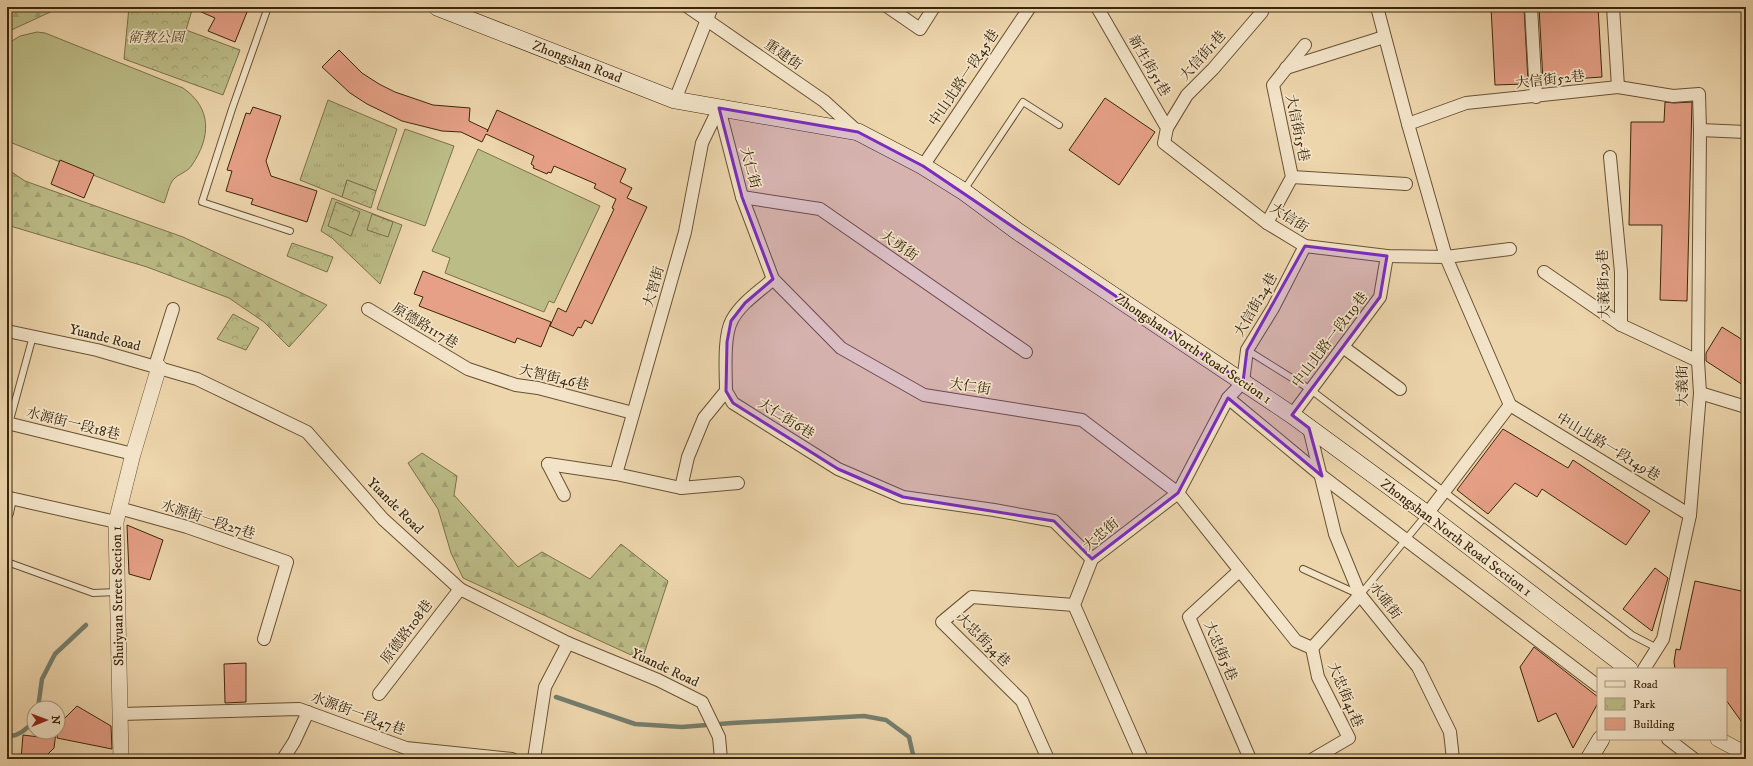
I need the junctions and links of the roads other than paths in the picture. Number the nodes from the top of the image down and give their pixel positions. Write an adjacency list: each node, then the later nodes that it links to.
1 (268, 7): 35 (lane)
2 (437, 7): 20 (main road, Zhongshan Road)
3 (688, 7): 13 (street, 重建街)
4 (712, 7): 13 (street)
5 (888, 7): 6 (street)
6 (934, 7)
7 (1030, 7): 29 (street, 中山北路一段45巷)
8 (1097, 7): 24 (street, 新生街51巷)
9 (1262, 7): 24 (street, 大信街1巷)
10 (1377, 7): 14 (street)
11 (1531, 7): 19 (street)
12 (1612, 7): 17 (street)
13 (708, 21): 20 (street); 26 (street, 重建街)
14 (1384, 37): 16 (street); 22 (street)
15 (1305, 45): 16 (street, 大信街15巷)
16 (1286, 68): 30 (street, 大信街15巷)
17 (1618, 87): 18 (street, 大信街52巷); 19 (street, 大信街52巷)
18 (1699, 94): 25 (street, 大義街)
19 (1536, 97): 22 (street, 大信街52巷)
20 (675, 100): 21 (main road, Zhongshan Road)
21 (719, 108): 26 (main road, Zhongshan North Road Section 1); 33 (street, 大仁街); 61 (street, 大智街)
22 (1408, 124): 39 (street)
23 (1059, 125): 32 (lane)
24 (1168, 128): 34 (street, 大信街)
25 (1700, 130): 27 (street); 50 (street, 大義街)
26 (858, 132): 29 (main road, Zhongshan North Road Section 1)
27 (1746, 132)
28 (1610, 157): 44 (street, 大義街29巷)
29 (923, 166): 32 (main road, Zhongshan North Road Section 1)
30 (1292, 176): 31 (street); 34 (street, 大信街15巷)
31 (1406, 184)
32 (963, 191): 53 (main road, Zhongshan North Road Section 1)
33 (742, 197): 41 (street, 大仁街); 49 (street, 大勇街)
34 (1267, 223): 36 (street, 大信街)
35 (290, 231)
36 (1305, 246): 38 (street, 大信街); 48 (street, 大信街24巷)
37 (1510, 249): 39 (street, 大信街)
38 (1387, 256): 39 (street, 大信街); 47 (street, 中山北路一段119巷)
39 (1446, 257): 59 (street)
40 (1544, 272): 44 (street)
41 (773, 279): 56 (street); 71 (street, 大仁街)
42 (173, 309): 51 (street)
43 (368, 309): 52 (street, 原德路117巷)
44 (1621, 325): 50 (street, 大義街29巷)
45 (7, 331): 46 (street, Yuande Road)
46 (34, 336): 51 (street, Yuande Road); 63 (lane)
47 (1344, 347): 54 (street); 55 (street, 中山北路一段119巷)
48 (1247, 350): 53 (street, 大信街24巷); 55 (lane)
49 (1026, 352)
50 (1698, 361): 57 (street, 大義街)
51 (157, 366): 65 (street, Shuiyuan Street Section 1); 83 (street, Yuande Road)
52 (468, 369): 61 (street, 大智街46巷)
53 (1243, 382): 58 (street, 大忠街); 62 (main road, Zhongshan North Road Section 1)
54 (1400, 389)
55 (1311, 390): 62 (street, 中山北路一段119巷); 70 (lane)
56 (726, 391): 69 (street); 79 (street, 大仁街6巷)
57 (1700, 393): 60 (street); 77 (street, 大義街)
58 (1228, 398): 67 (street); 71 (street, 大忠街)
59 (1510, 406): 70 (street); 77 (street, 中山北路一段149巷)
60 (1746, 407)
61 (633, 413): 66 (street, 大智街)
62 (1292, 415): 64 (main road, Zhongshan North Road Section 1)
63 (8, 426): 65 (street, 水源街一段18巷)
64 (1309, 428): 67 (street, 水碓街); 75 (main road, Zhongshan North Road Section 1)
65 (132, 454): 76 (street, Shuiyuan Street Section 1)
66 (616, 474): 69 (street); 72 (street)
67 (1322, 476): 78 (street); 85 (street, 水碓街)
68 (738, 483): 69 (street)
69 (681, 488)
70 (1444, 491): 75 (street); 90 (lane)
71 (1178, 493): 79 (street, 大忠街); 82 (street)
72 (564, 495)
73 (8, 498): 74 (street); 76 (street, 水源街一段27巷)
74 (7, 513)
75 (1427, 514): 78 (lane); 91 (main road, Zhongshan North Road Section 1)
76 (117, 515): 84 (street, Shuiyuan Street Section 1); 87 (street, 水源街一段27巷)
77 (1690, 515): 90 (street, 大義街)
78 (1406, 540): 85 (lane); 93 (street)
79 (1092, 559): 86 (street, 大忠街)
80 (7, 562): 84 (lane)
81 (1304, 569): 85 (lane)
82 (1239, 571): 89 (street); 108 (street, 大忠街5巷)
83 (460, 589): 88 (street, Yuande Road); 94 (street, 原德路108巷)
84 (117, 592): 96 (street, Shuiyuan Street Section 1)
85 (1360, 595): 89 (street); 110 (street, 水碓街)
86 (1074, 605): 106 (street, 大忠街34巷); 107 (street)
87 (264, 639)
88 (568, 643): 104 (street); 105 (street, Yuande Road)
89 (1312, 648): 109 (street, 大忠街41巷)
90 (1657, 648): 92 (street, 大義街)
91 (1628, 668)
92 (1645, 668)
93 (1597, 685)
94 (379, 694)
95 (308, 712): 96 (street, 水源街一段47巷); 102 (street); 103 (street, 水源街一段47巷)
96 (121, 714): 101 (street, Shuiyuan Street Section 1)
97 (1600, 740): 111 (main road)
98 (1669, 740): 112 (street)
99 (1720, 740): 100 (street)
100 (1746, 754)
101 (121, 759)
102 (283, 759)
103 (512, 759)
104 (534, 759)
105 (721, 759)
106 (1048, 759)
107 (1142, 759)
108 (1250, 759)
109 (1313, 759)
110 (1454, 759)
111 (1588, 759)
112 (1694, 759)

